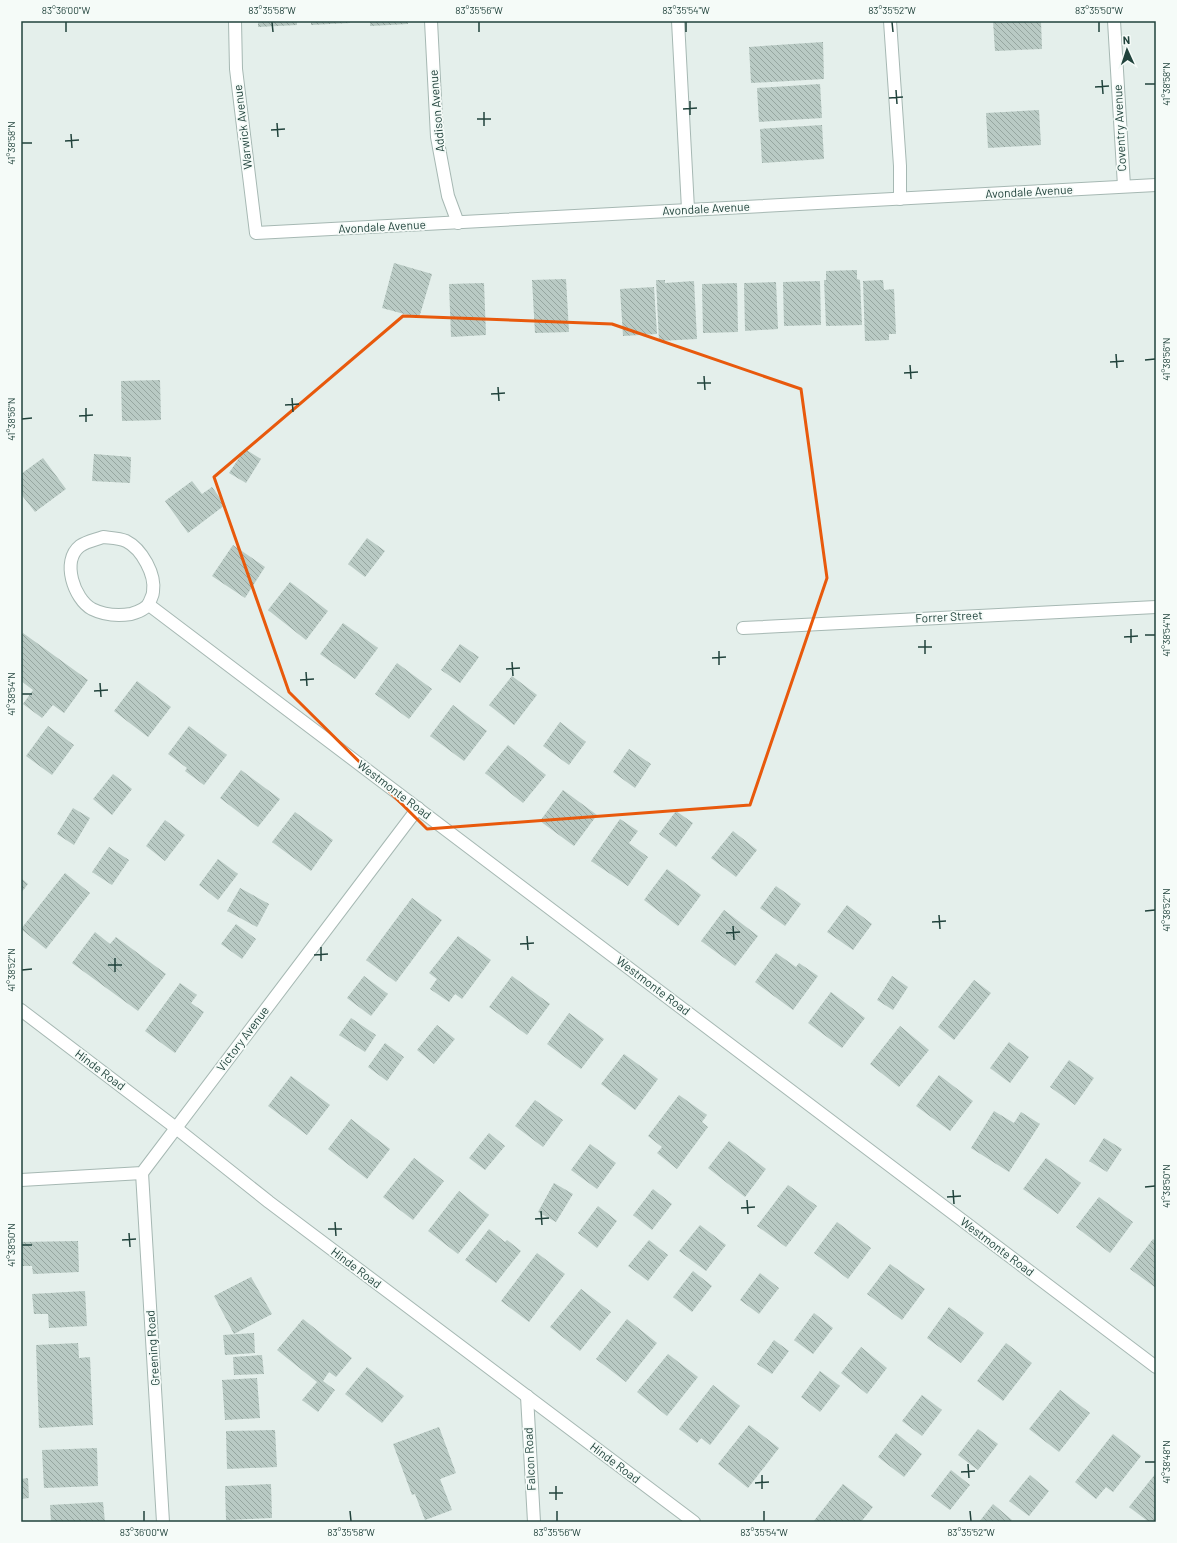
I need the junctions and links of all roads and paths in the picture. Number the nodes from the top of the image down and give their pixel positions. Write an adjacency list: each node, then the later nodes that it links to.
1 (235, 21): 11 (street, Warwick Avenue)
2 (431, 21): 10 (street, Addison Avenue)
3 (678, 21): 9 (street)
4 (890, 21): 8 (street)
5 (1114, 21): 7 (street, Coventry Avenue)
6 (1156, 185): 7 (street, Avondale Avenue)
7 (1124, 186): 8 (street, Avondale Avenue)
8 (900, 199): 9 (street, Avondale Avenue)
9 (688, 209): 10 (street, Avondale Avenue)
10 (458, 223): 11 (street, Avondale Avenue)
11 (256, 233)
12 (148, 605): 12 (street); 15 (street, Westmonte Road)
13 (1156, 607): 14 (street, Forrer Street)
14 (743, 628)
15 (418, 808): 17 (street, Victory Avenue); 20 (street, Westmonte Road)
16 (21, 1010): 17 (street, Hinde Road)
17 (176, 1128): 18 (street, Victory Avenue); 21 (street, Hinde Road)
18 (142, 1173): 19 (street); 22 (street, Greening Road)
19 (21, 1180)
20 (1156, 1368)
21 (527, 1396): 23 (street, Falcon Road); 24 (street, Hinde Road)
22 (163, 1522)
23 (534, 1522)
24 (694, 1522)

